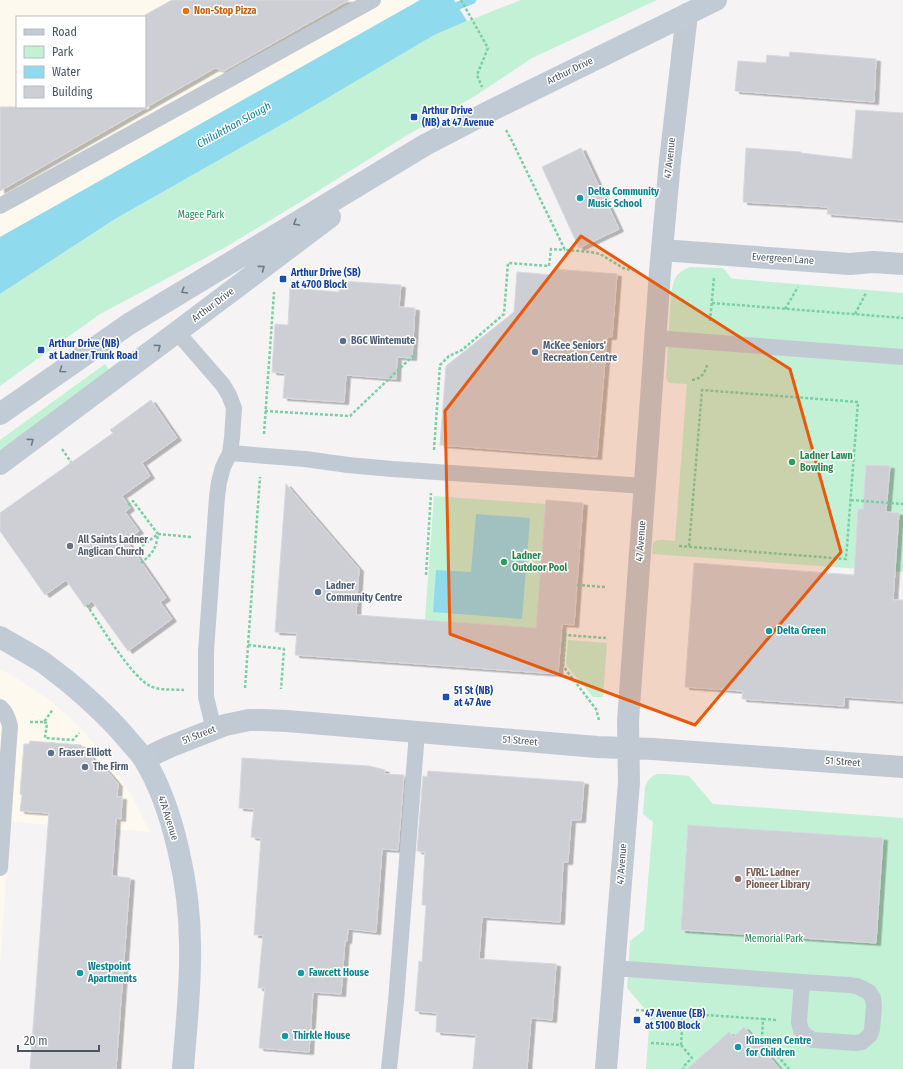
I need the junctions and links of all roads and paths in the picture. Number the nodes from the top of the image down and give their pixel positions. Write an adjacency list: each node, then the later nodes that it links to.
1 (373, 0): 8 (lane)
2 (461, 0): 5 (path)
3 (716, 0): 4 (main road, Arthur Drive)
4 (686, 14): 7 (main road, Arthur Drive); 10 (street, 47 Avenue)
5 (482, 88)
6 (505, 129): 9 (path)
7 (425, 145): 22 (main road, Arthur Drive, one-way to 7); 27 (main road, Arthur Drive, one-way to 27)
8 (0, 206)
9 (565, 250): 12 (path); 29 (path)
10 (662, 250): 11 (street, Evergreen Lane); 23 (street, 47 Avenue)
11 (903, 264)
12 (638, 270)
13 (714, 273): 17 (path)
14 (798, 287): 18 (path)
15 (274, 289): 26 (path)
16 (866, 293): 19 (path)
17 (712, 303): 18 (path); 21 (path)
18 (785, 309): 19 (path)
19 (855, 314): 20 (path)
20 (903, 318)
21 (707, 324)
22 (177, 332): 30 (lane); 33 (main road, Arthur Drive, one-way to 22)
23 (656, 338): 25 (lane); 34 (street, 47 Avenue)
24 (416, 353): 26 (path)
25 (903, 357)
26 (265, 410): 31 (path)
27 (0, 414)
28 (59, 446): 32 (path)
29 (434, 452)
30 (230, 453): 31 (lane); 40 (lane)
31 (262, 456): 34 (lane); 51 (path)
32 (71, 462)
33 (0, 464)
34 (645, 486): 63 (street, 47 Avenue)
35 (432, 492): 45 (path)
36 (851, 500): 37 (path); 42 (path); 42 (path)
37 (903, 504)
38 (128, 505): 39 (path)
39 (158, 534): 40 (path); 43 (path); 44 (path)
40 (214, 539): 60 (lane)
41 (680, 546): 42 (path)
42 (689, 547)
43 (134, 552)
44 (141, 563)
45 (426, 575)
46 (577, 585): 47 (path)
47 (605, 588)
48 (87, 605): 54 (path)
49 (0, 637): 64 (main road, 47A Avenue)
50 (606, 638): 57 (path)
51 (248, 645): 52 (path); 53 (path)
52 (245, 688)
53 (281, 689)
54 (188, 690)
55 (0, 707): 66 (lane)
56 (54, 709): 59 (path)
57 (599, 720)
58 (24, 721): 59 (path)
59 (44, 722): 62 (path)
60 (214, 730): 61 (street, 51 Street); 64 (street, 51 Street)
61 (418, 732): 63 (street, 51 Street); 76 (lane)
62 (79, 733)
63 (628, 748): 65 (street, 51 Street); 67 (street, 47 Avenue)
64 (144, 759): 75 (main road, 47A Avenue)
65 (903, 767)
66 (0, 868)
67 (614, 968): 68 (lane); 77 (street, 47 Avenue)
68 (802, 982): 68 (lane)
69 (683, 1013): 70 (path); 71 (path); 74 (path)
70 (635, 1017)
71 (763, 1019): 72 (path); 79 (path)
72 (784, 1021)
73 (651, 1043): 74 (path)
74 (681, 1045): 78 (path)
75 (183, 1069)
76 (389, 1069)
77 (606, 1069)
78 (683, 1069)
79 (789, 1069)

